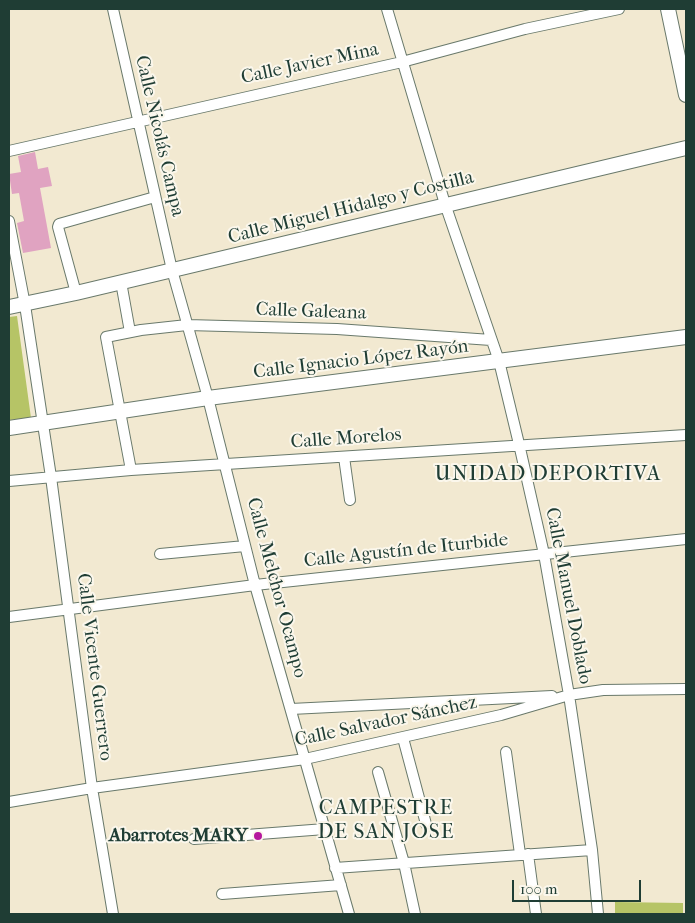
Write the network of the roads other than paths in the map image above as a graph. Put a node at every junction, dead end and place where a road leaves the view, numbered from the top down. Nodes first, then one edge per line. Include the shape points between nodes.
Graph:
1 (113, 9) edge
2 (387, 9) edge
3 (619, 9) edge
4 (668, 9) edge
5 (402, 62) junction
6 (686, 95) edge
7 (137, 120) junction
8 (686, 148) edge
9 (9, 151) edge
10 (155, 197) junction
11 (445, 204) junction
12 (9, 221) edge
13 (172, 270) junction
14 (121, 282) junction
15 (76, 293) junction
16 (25, 305) junction
17 (9, 307) edge
18 (187, 325) junction
19 (130, 332) junction
20 (686, 337) edge
21 (491, 340) junction
22 (499, 361) junction
23 (208, 398) junction
24 (121, 412) junction
25 (42, 423) junction
26 (9, 428) edge
27 (686, 435) edge
28 (519, 444) junction
29 (344, 457) junction
30 (225, 466) junction
31 (131, 470) junction
32 (52, 477) junction
33 (9, 481) edge
34 (350, 500) dead end
35 (686, 539) edge
36 (245, 546) junction
37 (160, 554) dead end
38 (544, 554) junction
39 (255, 585) junction
40 (70, 610) junction
41 (9, 618) edge
42 (686, 689) edge
43 (569, 695) junction
44 (291, 709) junction
45 (403, 738) junction
46 (506, 752) dead end
47 (305, 759) junction
48 (378, 772) dead end
49 (92, 788) junction
50 (9, 802) edge
51 (426, 824) dead end
52 (324, 829) junction
53 (194, 839) dead end
54 (592, 850) junction
55 (524, 854) junction
56 (404, 863) junction
57 (335, 868) junction
58 (341, 885) junction
59 (222, 894) dead end
60 (112, 914) edge
61 (349, 914) edge
62 (415, 914) edge
63 (536, 914) edge
64 (598, 914) edge

1 - 7 street, Calle Nicolás Campa
2 - 5 street, Calle Manuel Doblado
3 - 5 street, Calle Javier Mina via 525,29
4 - 6 street
5 - 7 street, Calle Javier Mina
5 - 11 street, Calle Manuel Doblado
7 - 9 street, Calle Javier Mina
7 - 10 street, Calle Nicolás Campa
8 - 11 street, Calle Miguel Hidalgo y Costilla
10 - 13 street, Calle Nicolás Campa
10 - 15 street via 59,224
11 - 13 street, Calle Miguel Hidalgo y Costilla
11 - 21 street, Calle Manuel Doblado
12 - 16 street, Calle Vicente Guerrero
13 - 14 street, Calle Miguel Hidalgo y Costilla
13 - 18 street, Calle Melchor Ocampo
14 - 15 street, Calle Miguel Hidalgo y Costilla
14 - 19 street
15 - 16 street, Calle Miguel Hidalgo y Costilla
16 - 17 street, Calle Miguel Hidalgo y Costilla
16 - 25 street, Calle Vicente Guerrero
18 - 19 street, Calle Galeana
18 - 21 street, Calle Galeana via 337,329
18 - 23 street, Calle Melchor Ocampo
19 - 24 street, Calle Galeana via 106,337
20 - 22 street, Calle Ignacio López Rayón
21 - 22 street, Calle Manuel Doblado
22 - 23 street, Calle Ignacio López Rayón
22 - 28 street, Calle Manuel Doblado
23 - 24 street, Calle Ignacio López Rayón
23 - 30 street, Calle Melchor Ocampo
24 - 25 street, Calle Ignacio López Rayón
24 - 31 street
25 - 26 street, Calle Ignacio López Rayón
25 - 32 street, Calle Vicente Guerrero
27 - 28 street, Calle Morelos
28 - 29 street, Calle Morelos
28 - 38 street, Calle Manuel Doblado
29 - 30 street, Calle Morelos
29 - 34 street
30 - 31 street, Calle Morelos
30 - 36 street, Calle Melchor Ocampo
31 - 32 street, Calle Morelos
32 - 33 street, Calle Morelos
32 - 40 street, Calle Vicente Guerrero
35 - 38 street, Calle Agustín de Iturbide
36 - 37 street
36 - 39 street, Calle Melchor Ocampo
38 - 39 street, Calle Agustín de Iturbide
38 - 43 street, Calle Manuel Doblado
39 - 40 street, Calle Agustín de Iturbide
39 - 44 street, Calle Melchor Ocampo
40 - 41 street, Calle Agustín de Iturbide
40 - 49 street, Calle Vicente Guerrero
42 - 43 street, Calle Salvador Sánchez via 603,690
43 - 44 street
43 - 45 street, Calle Salvador Sánchez
43 - 54 street, Calle Manuel Doblado
44 - 47 street, Calle Melchor Ocampo
45 - 47 street, Calle Salvador Sánchez
45 - 51 street
46 - 55 street
47 - 49 street, Calle Salvador Sánchez
47 - 52 street, Calle Melchor Ocampo
48 - 56 street
49 - 50 street, Calle Salvador Sánchez
49 - 60 street, Calle Vicente Guerrero
52 - 53 street
52 - 57 street, Calle Melchor Ocampo
54 - 55 street
54 - 64 street, Calle Manuel Doblado
55 - 56 street
55 - 63 street
56 - 57 street
56 - 62 street
57 - 58 street, Calle Melchor Ocampo
58 - 59 street
58 - 61 street, Calle Melchor Ocampo

